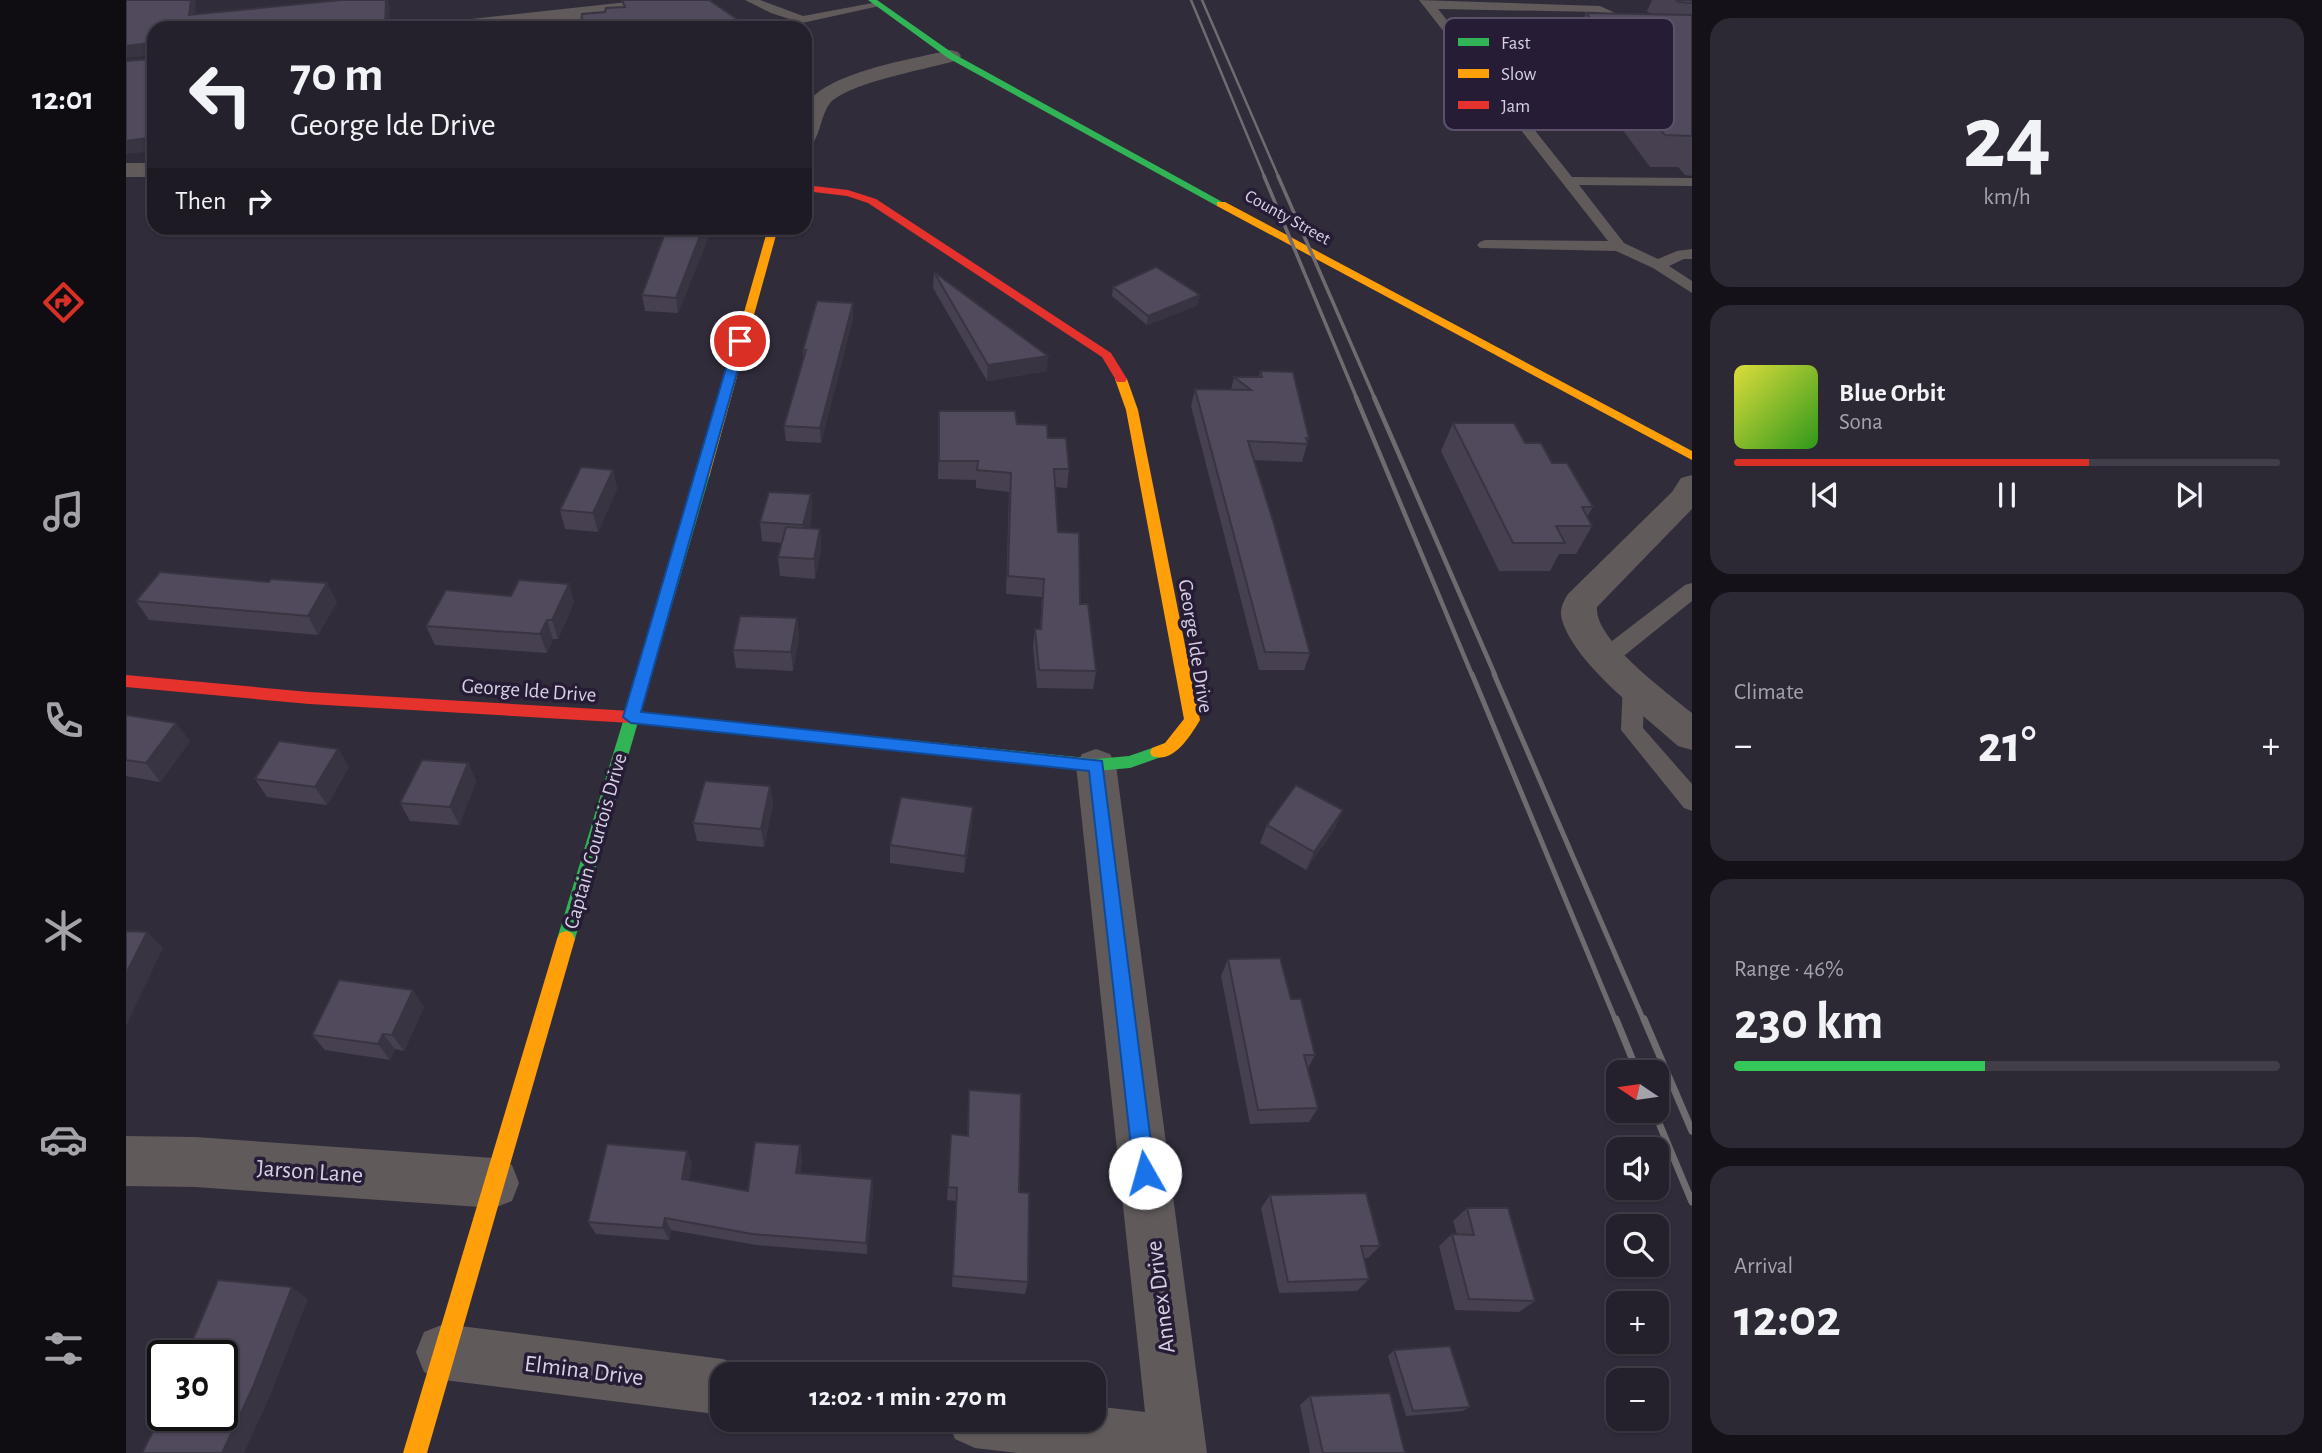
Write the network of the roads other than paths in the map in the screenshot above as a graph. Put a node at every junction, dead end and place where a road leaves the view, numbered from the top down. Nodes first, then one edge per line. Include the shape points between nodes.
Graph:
1 (698, 0) edge
2 (751, 0) edge
3 (875, 2) edge
4 (1427, 2) edge
5 (1619, 18) edge
6 (508, 21) edge
7 (1444, 24) edge
8 (1674, 37) edge
9 (1692, 38) edge
10 (951, 56) junction
11 (812, 118) edge
12 (1527, 130) edge
13 (126, 170) edge
14 (147, 170) edge
15 (1567, 181) junction
16 (1692, 182) edge
17 (812, 189) edge
18 (771, 235) edge
19 (1485, 245) dead end
20 (1619, 246) junction
21 (1692, 254) edge
22 (1658, 265) junction
23 (1692, 288) edge
24 (1692, 456) edge
25 (1692, 485) edge
26 (1692, 590) edge
27 (1608, 657) junction
28 (126, 681) edge
29 (1634, 682) junction
30 (631, 717) junction
31 (1692, 735) edge
32 (1096, 765) junction
33 (1692, 802) edge
34 (126, 1161) edge
35 (494, 1183) junction
36 (444, 1352) junction
37 (710, 1385) edge
38 (1063, 1432) edge
39 (1178, 1449) edge
40 (415, 1453) edge

1 - 6 street
2 - 3 lane via 802,20
3 - 10 street, County Street
4 - 5 lane via 1600,9
4 - 7 lane
8 - 9 lane
10 - 11 street via 827,94
10 - 24 street, County Street
12 - 15 lane
13 - 14 street
15 - 16 lane
15 - 20 lane
17 - 32 street, George Ide Drive via 872,201 1107,355 1119,372 1132,410 1192,720 1171,748 1130,762
18 - 30 street, Captain Courtois Drive
19 - 20 lane
20 - 22 lane
21 - 22 lane
22 - 23 lane
25 - 27 street via 1580,603 1578,616 1585,632
26 - 27 lane
27 - 29 street
28 - 30 street, George Ide Drive via 309,698
29 - 31 street
29 - 33 lane via 1632,730
30 - 32 street, George Ide Drive
30 - 35 street, Captain Courtois Drive
32 - 39 street, Annex Drive
34 - 35 street, Jarson Lane
35 - 36 street, Captain Courtois Drive
36 - 37 street, Elmina Drive
36 - 40 street, Captain Courtois Drive
38 - 39 street

